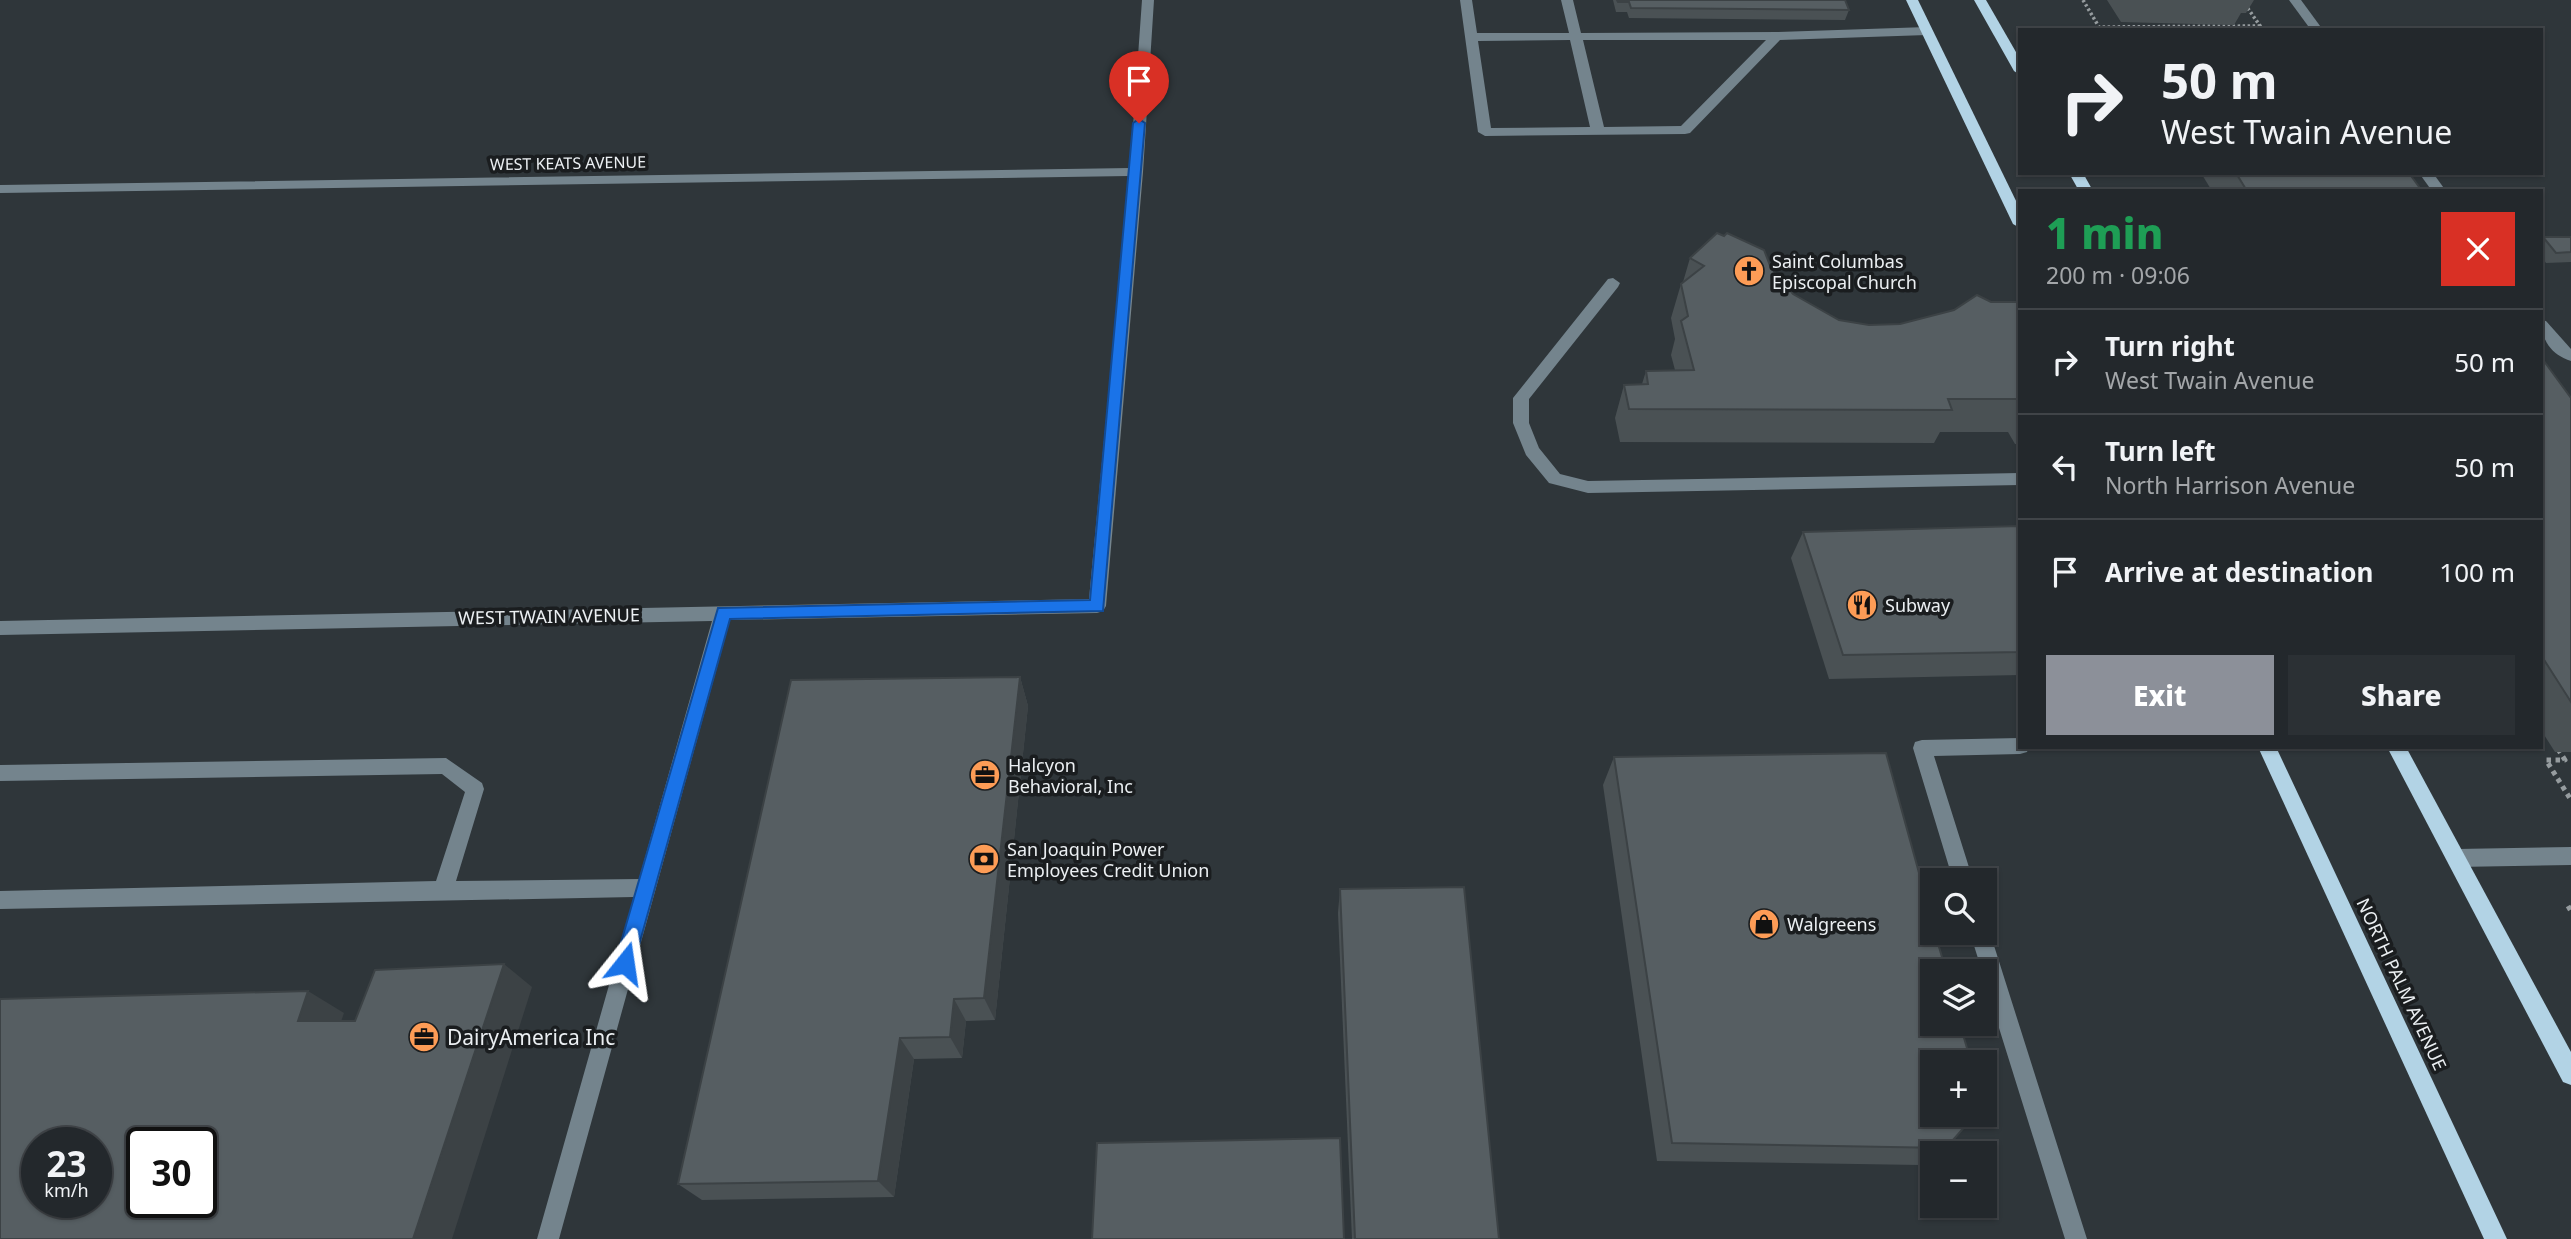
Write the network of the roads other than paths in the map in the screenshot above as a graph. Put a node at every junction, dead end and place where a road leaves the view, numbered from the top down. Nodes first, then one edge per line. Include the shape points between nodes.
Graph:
1 (1147, 0) edge
2 (1466, 0) edge
3 (1567, 0) edge
4 (1912, 0) edge
5 (1980, 0) edge
6 (2295, 0) edge
7 (2316, 28) edge
8 (1927, 31) junction
9 (1777, 36) junction
10 (1471, 37) junction
11 (1575, 37) junction
12 (2018, 67) edge
13 (1598, 131) junction
14 (1136, 172) junction
15 (0, 189) edge
16 (2018, 220) edge
17 (1613, 283) dead end
18 (2543, 327) edge
19 (2571, 356) edge
20 (2018, 479) edge
21 (723, 613) junction
22 (0, 628) edge
23 (2018, 746) edge
24 (2268, 749) edge
25 (2397, 749) edge
26 (0, 773) edge
27 (2571, 856) edge
28 (2457, 858) junction
29 (1960, 868) edge
30 (646, 888) junction
31 (443, 890) junction
32 (0, 900) edge
33 (1984, 945) edge
34 (2571, 1074) edge
35 (548, 1239) edge
36 (2076, 1239) edge
37 (2496, 1239) edge

1 - 14 street
2 - 10 street
3 - 11 street
4 - 8 main road
5 - 12 main road
6 - 7 street
8 - 9 street
8 - 16 main road
9 - 11 street
9 - 13 street via 1685,130
10 - 11 street
10 - 13 street via 1485,132
11 - 13 street
14 - 15 street, WEST KEATS AVENUE
14 - 21 street, WEST TWAIN AVENUE via 1097,606
17 - 20 street via 1521,398 1521,423 1532,451 1555,480 1588,488
18 - 19 street
21 - 22 street, WEST TWAIN AVENUE
21 - 30 street
23 - 29 street via 1922,748
24 - 37 main road, NORTH PALM AVENUE
25 - 28 main road
26 - 31 street via 446,766 475,789
27 - 28 street
28 - 34 main road
30 - 31 street
30 - 35 street
31 - 32 street
33 - 36 street

